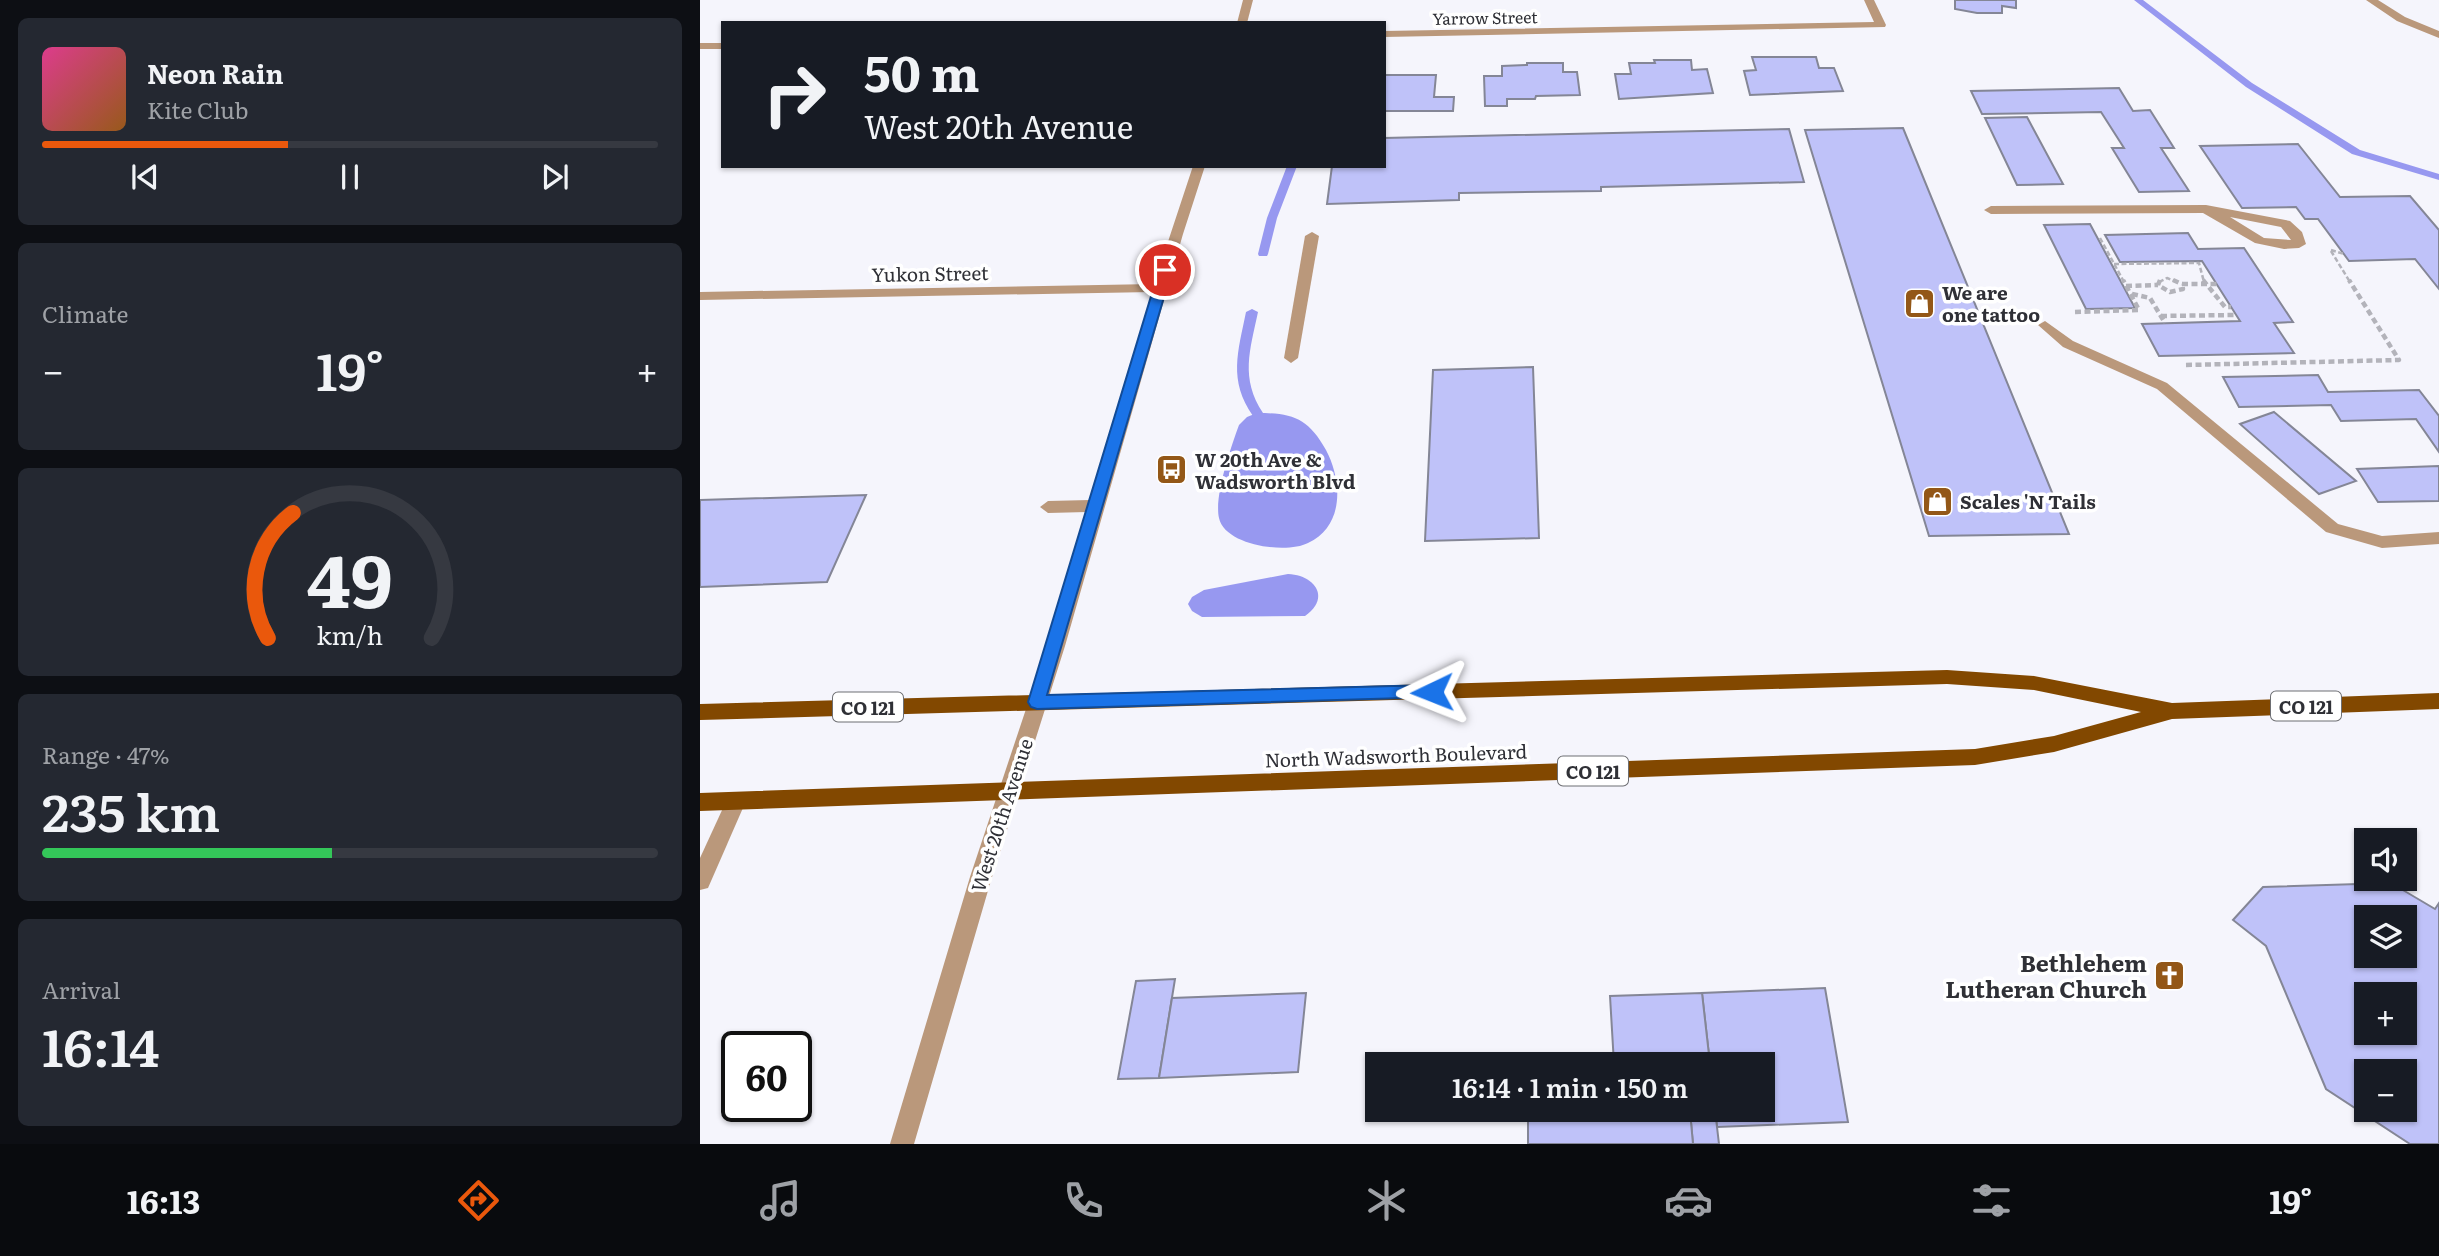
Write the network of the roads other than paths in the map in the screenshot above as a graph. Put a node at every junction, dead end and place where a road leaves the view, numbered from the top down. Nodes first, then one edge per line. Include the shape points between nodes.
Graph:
1 (1248, 0) edge
2 (1869, 0) edge
3 (2371, 0) edge
4 (1243, 21) edge
5 (1386, 34) edge
6 (2439, 35) edge
7 (700, 46) edge
8 (721, 46) edge
9 (1198, 168) edge
10 (2206, 209) junction
11 (1991, 210) dead end
12 (1312, 236) dead end
13 (1160, 288) junction
14 (700, 296) edge
15 (2045, 325) dead end
16 (1291, 358) dead end
17 (1097, 506) junction
18 (1048, 507) dead end
19 (2439, 538) edge
20 (2439, 701) edge
21 (1037, 702) junction
22 (2172, 710) junction
23 (700, 712) edge
24 (1008, 793) junction
25 (736, 801) junction
26 (700, 802) edge
27 (700, 881) edge
28 (902, 1144) edge

1 - 4 street
2 - 5 street, Yarrow Street via 1881,25
3 - 6 street
7 - 8 street
9 - 13 street, West 20th Avenue
10 - 10 street via 2262,244 2299,244 2297,235 2285,224
10 - 11 street
12 - 16 street
13 - 14 street, Yukon Street
13 - 17 street, West 20th Avenue
15 - 19 street via 2068,344 2162,386 2332,528 2382,542
17 - 18 street
17 - 21 street, West 20th Avenue
20 - 22 main road, North Wadsworth Boulevard / CO 121
21 - 22 main road, North Wadsworth Boulevard / CO 121 via 1947,677 2034,683
21 - 23 main road, North Wadsworth Boulevard / CO 121
21 - 24 street, West 20th Avenue
22 - 24 main road, North Wadsworth Boulevard / CO 121 via 2054,744 1975,757
24 - 25 main road, North Wadsworth Boulevard / CO 121
24 - 28 street, West 20th Avenue
25 - 26 main road, North Wadsworth Boulevard / CO 121
25 - 27 street

